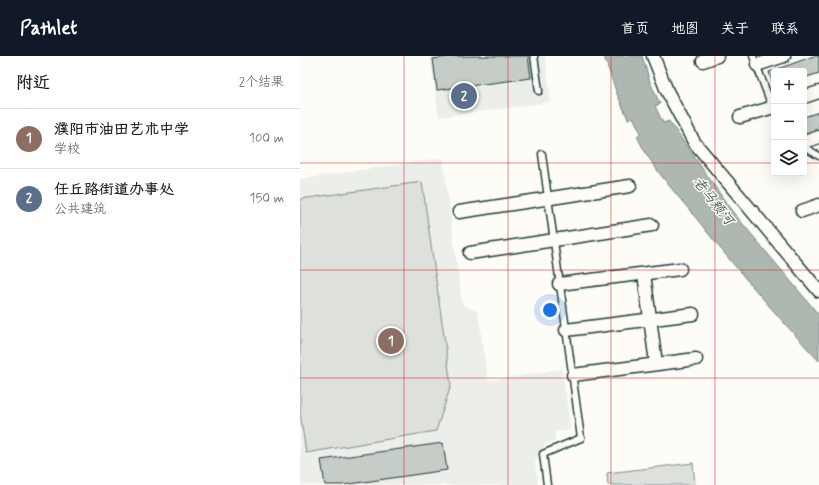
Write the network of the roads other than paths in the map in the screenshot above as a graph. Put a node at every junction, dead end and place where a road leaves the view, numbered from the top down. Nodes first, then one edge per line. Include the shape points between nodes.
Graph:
1 (534, 56) edge
2 (654, 56) edge
3 (717, 56) edge
4 (784, 56) edge
5 (703, 61) dead end
6 (755, 61) edge
7 (539, 91) dead end
8 (819, 92) edge
9 (807, 96) edge
10 (771, 104) edge
11 (771, 109) edge
12 (740, 117) dead end
13 (819, 137) edge
14 (807, 141) edge
15 (807, 149) edge
16 (542, 154) dead end
17 (819, 156) edge
18 (630, 186) dead end
19 (548, 198) junction
20 (819, 205) edge
21 (802, 211) dead end
22 (459, 212) dead end
23 (652, 224) dead end
24 (553, 240) junction
25 (470, 253) dead end
26 (680, 269) dead end
27 (644, 274) junction
28 (560, 284) junction
29 (819, 291) edge
30 (693, 314) dead end
31 (650, 319) junction
32 (566, 330) junction
33 (696, 359) dead end
34 (656, 363) junction
35 (573, 375) junction
36 (547, 485) edge

1 - 7 lane
2 - 29 street via 667,91 694,142
3 - 5 street
4 - 6 street
6 - 10 lane
8 - 9 street
11 - 12 street
13 - 14 street
15 - 17 lane
16 - 19 lane
18 - 19 street
19 - 22 street
19 - 24 lane
20 - 21 street
23 - 24 street
24 - 25 street
24 - 28 lane
26 - 27 street
27 - 28 street
27 - 31 street
28 - 32 lane
30 - 31 street
31 - 32 street
31 - 34 street
32 - 35 lane
33 - 34 street
34 - 35 street
35 - 36 lane via 582,438 543,454

